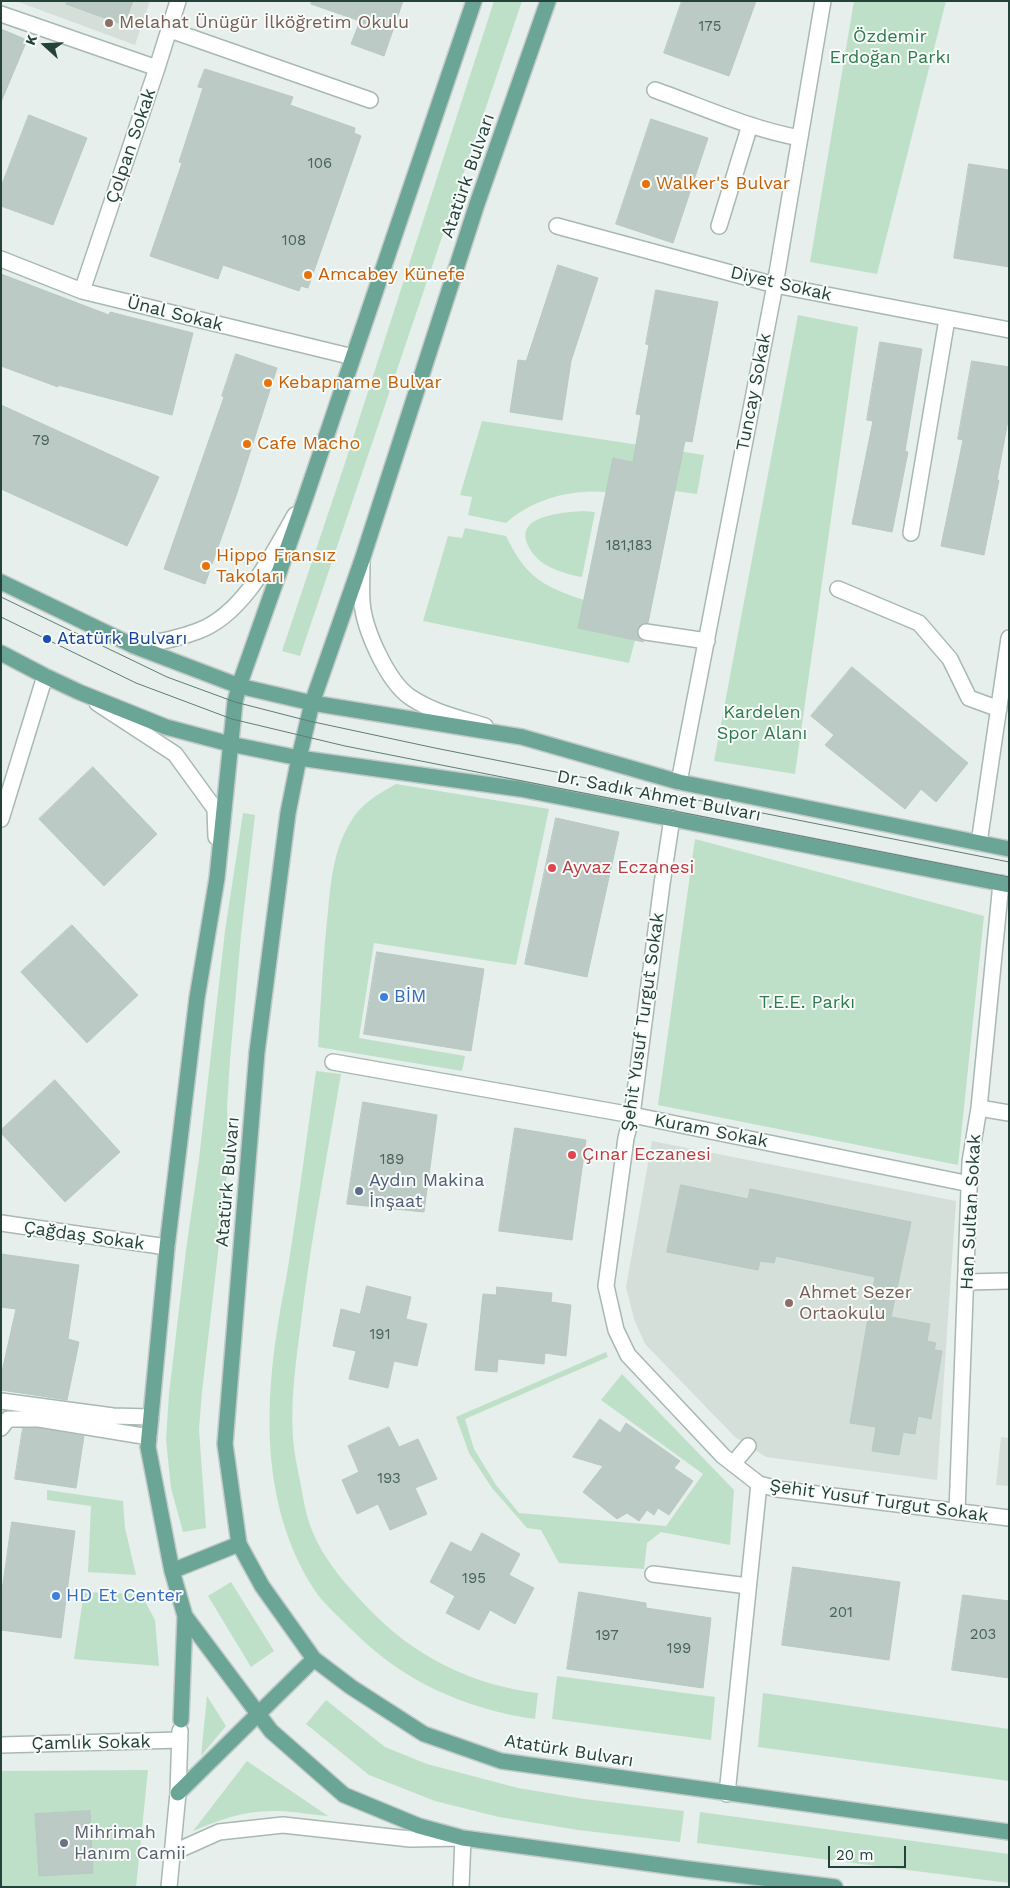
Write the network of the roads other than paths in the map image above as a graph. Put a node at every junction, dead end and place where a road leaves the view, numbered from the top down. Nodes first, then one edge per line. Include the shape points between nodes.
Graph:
1 (178, 1) edge
2 (474, 1) edge
3 (548, 1) edge
4 (823, 1) edge
5 (1, 14) edge
6 (170, 30) junction
7 (157, 68) junction
8 (655, 90) dead end
9 (370, 100) dead end
10 (750, 125) junction
11 (800, 138) junction
12 (557, 226) dead end
13 (719, 226) dead end
14 (1, 259) edge
15 (774, 285) junction
16 (82, 291) junction
17 (947, 319) junction
18 (1009, 330) edge
19 (353, 357) junction
20 (305, 499) junction
21 (911, 533) dead end
22 (362, 560) junction
23 (1, 582) edge
24 (838, 589) dead end
25 (646, 632) dead end
26 (1009, 638) edge
27 (707, 641) junction
28 (134, 646) junction
29 (1, 653) edge
30 (45, 676) junction
31 (238, 686) junction
32 (79, 692) junction
33 (312, 703) junction
34 (999, 708) junction
35 (522, 737) junction
36 (230, 744) junction
37 (299, 758) junction
38 (680, 782) junction
39 (672, 818) junction
40 (1, 819) edge
41 (980, 843) junction
42 (1009, 849) edge
43 (217, 878) junction
44 (1005, 884) edge
45 (1002, 943) edge
46 (333, 1062) dead end
47 (979, 1108) junction
48 (1009, 1113) edge
49 (632, 1115) junction
50 (970, 1184) junction
51 (1, 1223) edge
52 (167, 1247) junction
53 (1009, 1281) edge
54 (966, 1282) junction
55 (1, 1401) edge
56 (151, 1417) junction
57 (1, 1428) edge
58 (149, 1437) junction
59 (748, 1446) dead end
60 (733, 1464) junction
61 (759, 1484) junction
62 (957, 1512) junction
63 (1009, 1518) edge
64 (240, 1544) junction
65 (172, 1571) junction
66 (653, 1574) dead end
67 (748, 1586) junction
68 (185, 1616) junction
69 (314, 1659) junction
70 (258, 1714) junction
71 (181, 1720) joint
72 (180, 1740) junction
73 (1, 1745) edge
74 (178, 1793) junction
75 (727, 1794) junction
76 (1009, 1832) edge
77 (463, 1838) junction
78 (172, 1853) junction
79 (744, 1881) edge
80 (169, 1887) edge
81 (461, 1887) edge
82 (835, 1887) edge

1 - 6 street, Çolpan Sokak
2 - 19 main road
3 - 22 main road, Atatürk Bulvarı via 477,204
4 - 11 street, Tuncay Sokak
5 - 7 street
6 - 7 street, Çolpan Sokak
6 - 9 street
7 - 16 street, Çolpan Sokak
8 - 10 street
10 - 11 street
10 - 13 street
11 - 15 street, Tuncay Sokak
12 - 15 street, Diyet Sokak
14 - 16 street, Ünal Sokak
15 - 17 street, Diyet Sokak
15 - 27 street, Tuncay Sokak
16 - 19 street, Ünal Sokak
17 - 18 street, Diyet Sokak
17 - 21 street
19 - 20 main road
20 - 28 street via 262,572 229,612 200,631
20 - 31 main road
22 - 33 main road, Atatürk Bulvarı
22 - 35 street via 362,603 367,627 390,674 408,696 436,712
23 - 28 main road, Dr. Sadık Ahmet Bulvarı
24 - 34 street via 920,622 950,659 968,698
25 - 27 street
26 - 34 street
27 - 38 street, Tuncay Sokak
28 - 31 main road, Dr. Sadık Ahmet Bulvarı
29 - 30 main road, Dr. Sadık Ahmet Bulvarı
30 - 32 main road, Dr. Sadık Ahmet Bulvarı
30 - 40 street
31 - 33 main road, Dr. Sadık Ahmet Bulvarı
31 - 36 main road
32 - 36 main road, Dr. Sadık Ahmet Bulvarı via 166,727
32 - 43 street via 181,761 216,809
33 - 35 main road, Dr. Sadık Ahmet Bulvarı
33 - 37 main road, Atatürk Bulvarı
34 - 41 street
35 - 38 main road, Dr. Sadık Ahmet Bulvarı
36 - 37 main road, Dr. Sadık Ahmet Bulvarı
36 - 43 main road
37 - 39 main road, Dr. Sadık Ahmet Bulvarı via 520,789
37 - 64 main road, Atatürk Bulvarı via 288,813 257,1052 225,1444
38 - 41 main road, Dr. Sadık Ahmet Bulvarı
39 - 44 main road, Dr. Sadık Ahmet Bulvarı
39 - 49 street, Şehit Yusuf Turgut Sokak
41 - 42 main road, Dr. Sadık Ahmet Bulvarı
43 - 52 main road via 197,998
44 - 45 street, Han Sultan Sokak
45 - 47 street, Han Sultan Sokak
46 - 49 street, Kuram Sokak
47 - 48 street
47 - 50 street, Han Sultan Sokak via 970,1162
49 - 50 street, Kuram Sokak
49 - 60 street, Şehit Yusuf Turgut Sokak via 606,1286 616,1330 628,1355
50 - 54 street, Han Sultan Sokak
51 - 52 street, Çağdaş Sokak
52 - 56 main road
53 - 54 street
54 - 62 street, Han Sultan Sokak
55 - 56 street via 113,1416
56 - 58 main road
57 - 58 street via 8,1419 39,1419
58 - 65 main road via 148,1447
59 - 60 street
60 - 61 street, Şehit Yusuf Turgut Sokak
61 - 62 street, Şehit Yusuf Turgut Sokak
61 - 67 street
62 - 63 street, Şehit Yusuf Turgut Sokak
64 - 65 main road
64 - 69 main road, Atatürk Bulvarı via 262,1586
65 - 68 main road
66 - 67 street
67 - 75 street
68 - 70 main road
68 - 71 main road
69 - 70 main road
69 - 75 main road, Atatürk Bulvarı via 424,1734 501,1761
70 - 74 main road
70 - 77 main road via 271,1732 344,1795 419,1826
71 - 72 street
72 - 73 street, Çamlık Sokak
72 - 74 street
74 - 78 street
75 - 76 main road, Atatürk Bulvarı
77 - 78 street via 410,1839 283,1825 219,1832
77 - 79 main road
77 - 81 street
78 - 80 street
79 - 82 main road

